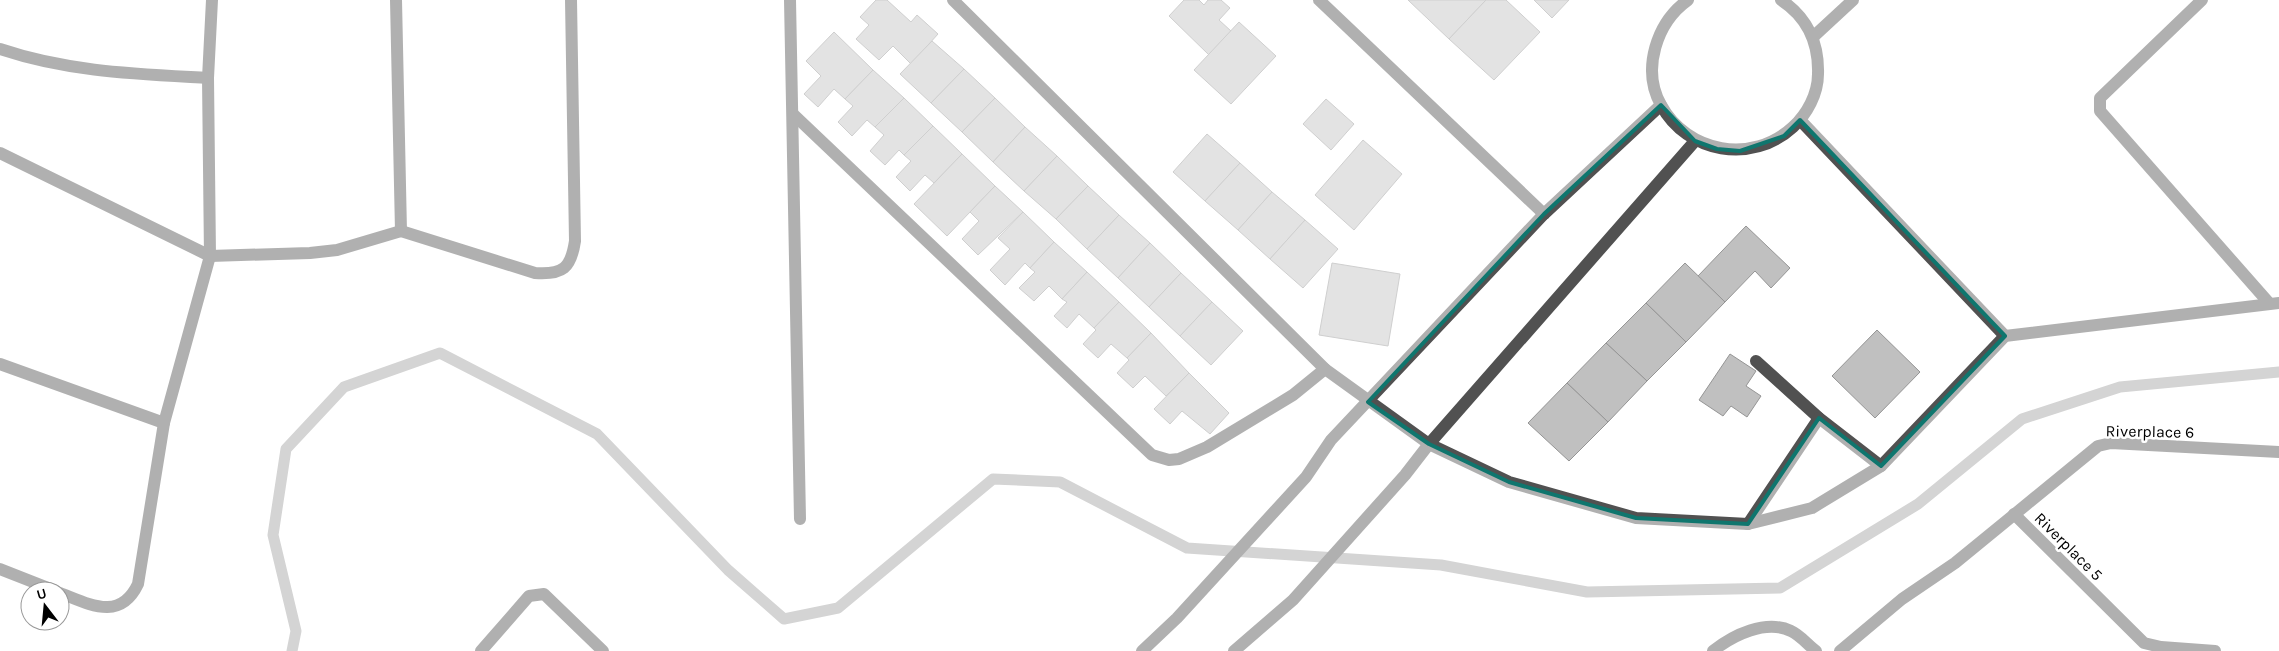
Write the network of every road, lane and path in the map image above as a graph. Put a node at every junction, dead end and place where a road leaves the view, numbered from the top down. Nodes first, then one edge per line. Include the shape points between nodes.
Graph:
1 (212, 0) edge
2 (396, 0) edge
3 (571, 0) edge
4 (790, 0) edge
5 (953, 0) edge
6 (1318, 0) edge
7 (1687, 0) edge
8 (1781, 0) edge
9 (1853, 0) edge
10 (2202, 0) edge
11 (1813, 37) junction
12 (0, 49) edge
13 (208, 78) junction
14 (1661, 105) junction
15 (793, 114) junction
16 (1800, 120) junction
17 (1696, 141) junction
18 (0, 153) edge
19 (1544, 214) junction
20 (401, 231) junction
21 (210, 256) junction
22 (2274, 303) edge
23 (2005, 336) junction
24 (1756, 360) dead end
25 (0, 364) edge
26 (1325, 369) junction
27 (1368, 402) junction
28 (1819, 418) junction
29 (164, 423) junction
30 (1429, 444) junction
31 (2279, 452) edge
32 (1881, 466) junction
33 (2014, 514) junction
34 (800, 519) dead end
35 (1748, 524) junction
36 (0, 569) edge
37 (31, 581) edge
38 (70, 597) edge
39 (481, 651) edge
40 (603, 651) edge
41 (1142, 651) edge
42 (1234, 651) edge
43 (1713, 651) edge
44 (1816, 651) edge
45 (1840, 651) edge
46 (2215, 651) edge

1 - 13 street
2 - 20 street
3 - 20 street via 575,235 573,254 567,265 556,272 536,273
4 - 15 street
5 - 26 street
6 - 19 street
7 - 14 street via 1669,18 1657,39 1652,63 1654,87
8 - 11 street via 1796,10
9 - 11 street
10 - 22 street via 2100,98 2099,107
11 - 16 street via 1819,58 1818,80 1812,101
12 - 13 street via 71,68
13 - 21 street
14 - 17 street
14 - 19 street
15 - 26 street via 1152,455 1179,459 1207,447 1293,395
15 - 34 street
16 - 17 street via 1784,136 1763,146 1740,151 1717,149
16 - 23 street
17 - 30 street
18 - 21 street
19 - 27 street
20 - 21 street via 337,250
21 - 29 street
22 - 23 street
23 - 32 street
24 - 28 street
25 - 29 street
26 - 27 street
27 - 30 street
27 - 41 street via 1331,440 1306,477
28 - 32 street
28 - 35 street
29 - 38 street via 138,584 133,595 117,606 107,608 98,608
30 - 35 street via 1509,482 1636,518
30 - 42 street via 1293,600
31 - 33 street, Riverplace 6 via 2104,444 2092,449
32 - 35 street via 1812,508
33 - 45 street, Riverplace 5 via 1955,563 1902,599
33 - 46 street, Riverplace 5 via 2144,643
36 - 37 street
39 - 40 street via 530,596 544,594
43 - 44 street via 1738,636 1770,628 1792,631

